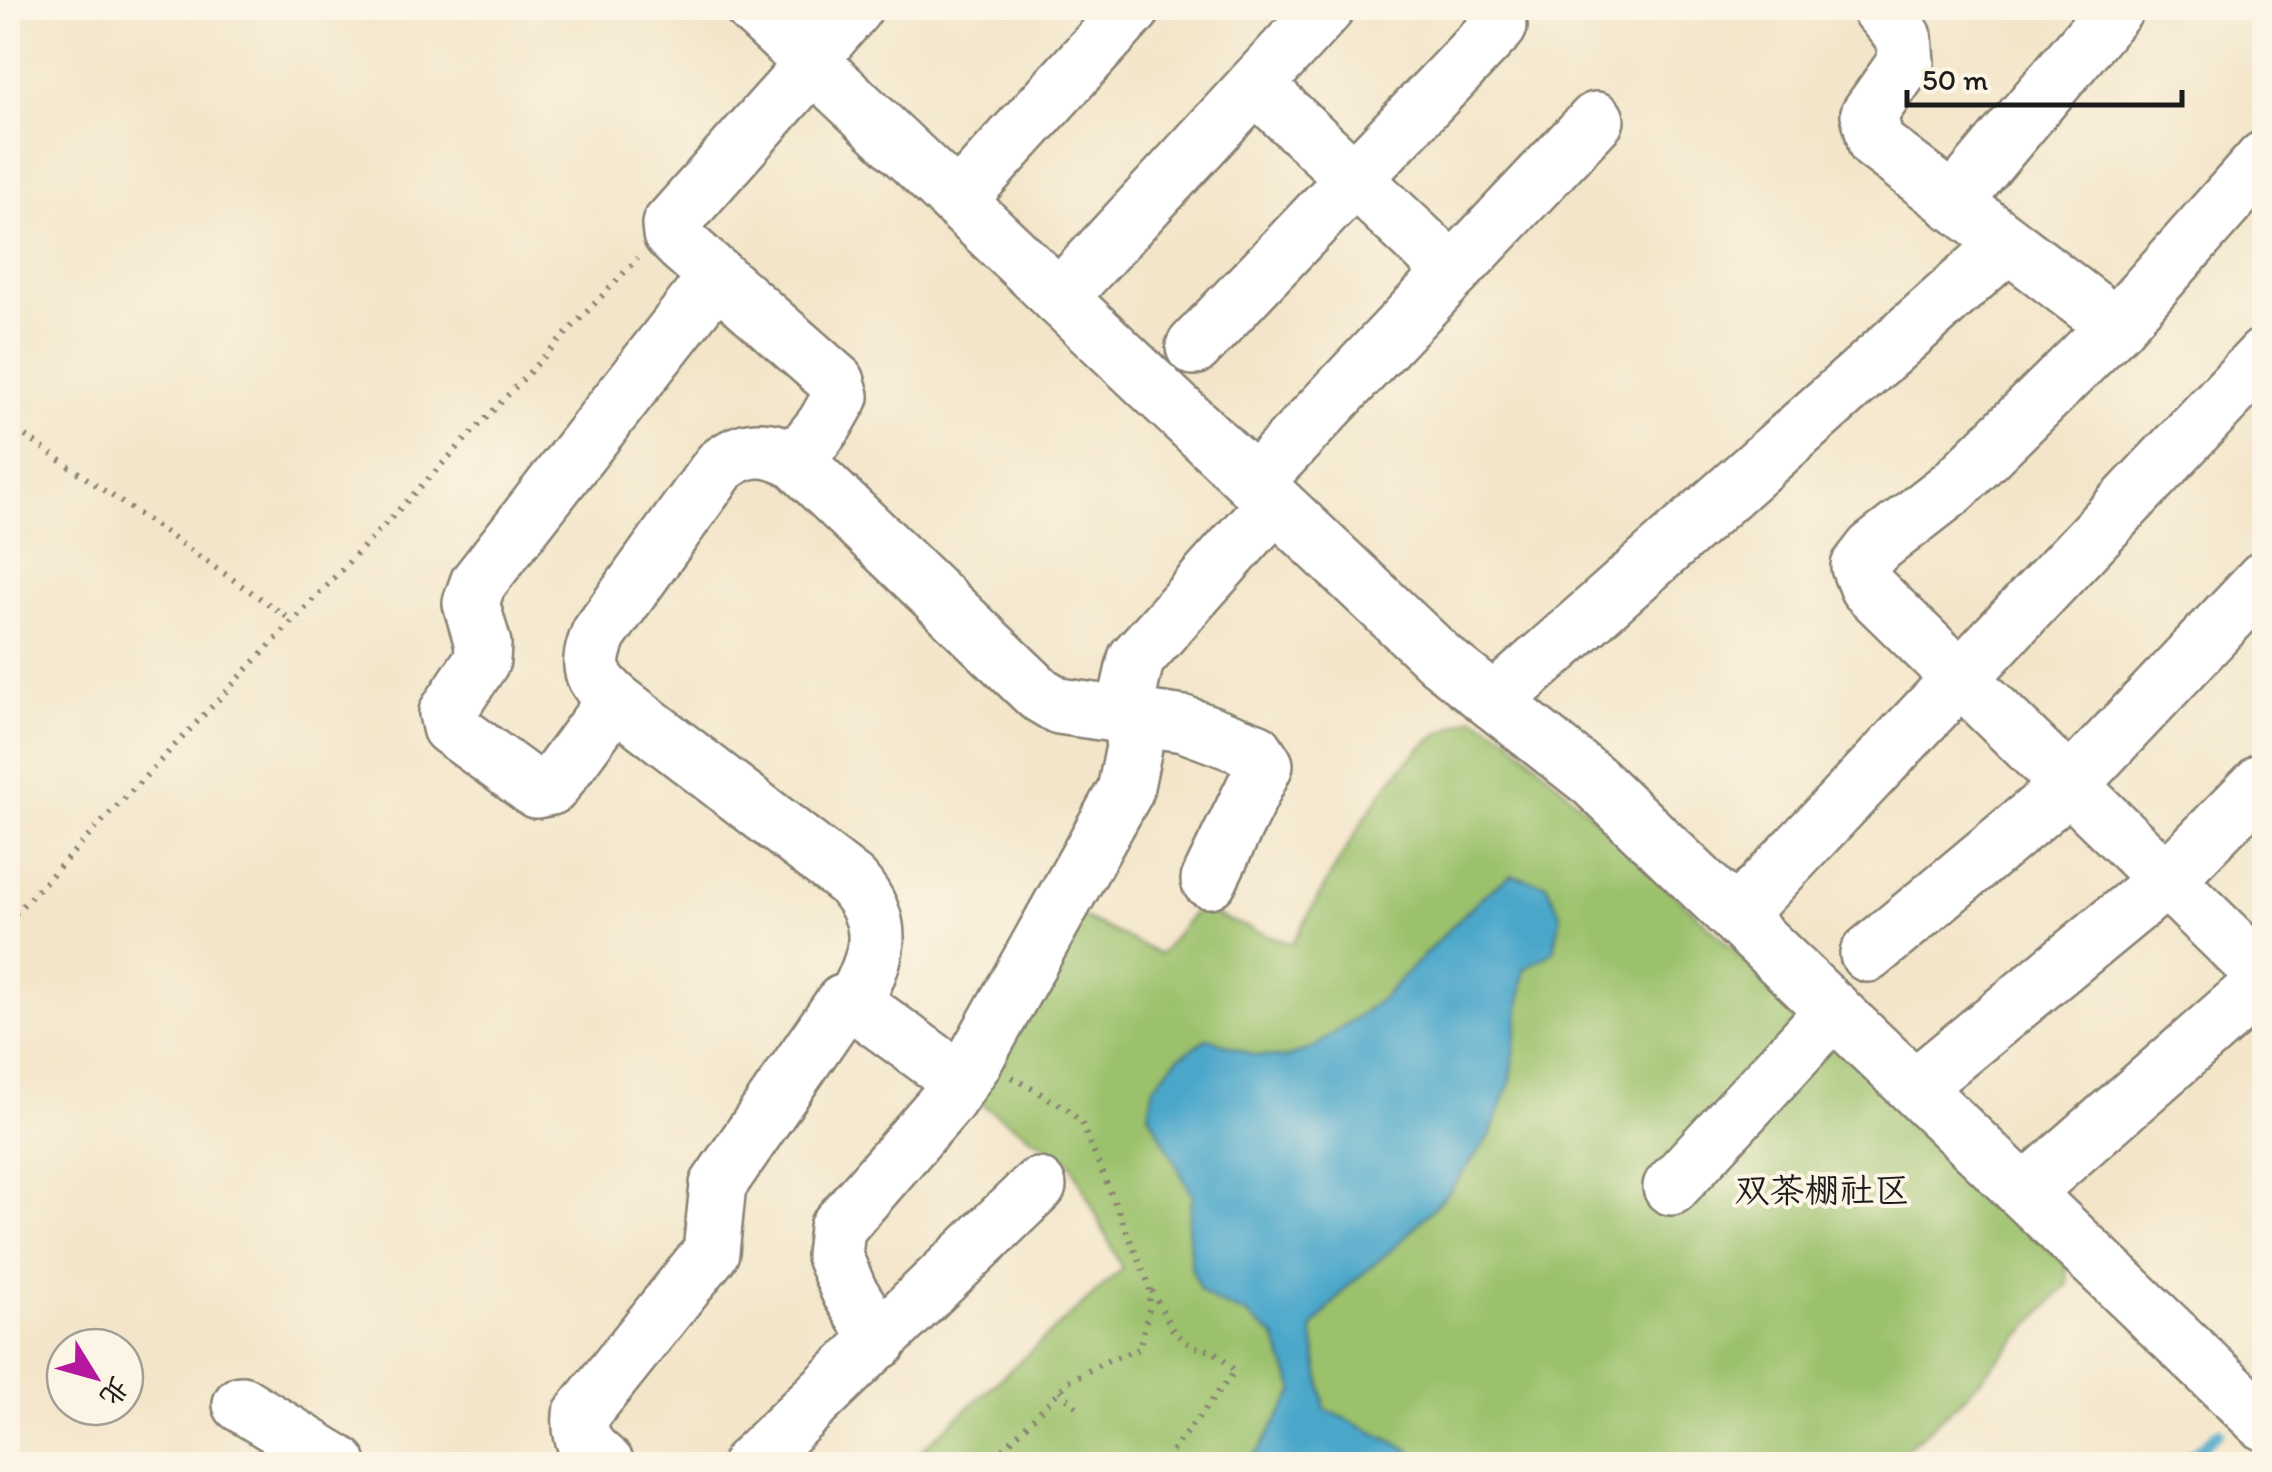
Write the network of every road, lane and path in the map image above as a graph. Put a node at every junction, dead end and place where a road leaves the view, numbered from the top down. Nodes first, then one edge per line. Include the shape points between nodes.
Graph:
1 (753, 8) edge
2 (854, 8) edge
3 (1132, 8) edge
4 (1326, 8) edge
5 (1879, 8) edge
6 (2116, 8) edge
7 (1498, 26) dead end
8 (813, 64) junction
9 (1255, 84) junction
10 (1596, 120) dead end
11 (2264, 158) edge
12 (1354, 178) junction
13 (957, 200) junction
14 (1953, 202) junction
15 (670, 225) junction
16 (2008, 244) junction
17 (1453, 272) junction
18 (717, 276) junction
19 (1059, 298) junction
20 (2116, 326) junction
21 (1194, 347) dead end
22 (2264, 356) edge
23 (8, 424) edge
24 (796, 461) junction
25 (1265, 493) junction
26 (2264, 579) edge
27 (293, 621) junction
28 (1961, 678) junction
29 (614, 700) junction
30 (1494, 702) junction
31 (1131, 718) junction
32 (2264, 780) edge
33 (2070, 785) junction
34 (2166, 879) junction
35 (1209, 880) dead end
36 (1736, 916) junction
37 (8, 921) edge
38 (1868, 954) dead end
39 (2264, 978) edge
40 (854, 1003) junction
41 (1834, 1010) junction
42 (970, 1067) junction
43 (1915, 1087) junction
44 (1038, 1186) dead end
45 (1671, 1186) dead end
46 (2025, 1192) junction
47 (1150, 1287) junction
48 (880, 1341) junction
49 (1060, 1390) junction
50 (240, 1404) dead end
51 (1080, 1412) dead end
52 (2264, 1422) edge
53 (340, 1464) edge
54 (606, 1464) edge
55 (750, 1464) edge
56 (989, 1464) edge
57 (1166, 1464) edge

1 - 8 street
2 - 8 street
3 - 13 street
4 - 9 street
5 - 14 street via 1904,37 1906,62 1869,114 1876,143
6 - 14 street
7 - 12 street
8 - 13 street
8 - 15 street
9 - 12 street
9 - 19 street
10 - 17 street
11 - 20 street
12 - 17 street
12 - 21 street
13 - 19 street
14 - 16 street
15 - 18 street via 670,234
15 - 27 path
16 - 20 street
16 - 30 street
17 - 25 street
18 - 24 street via 838,382 841,396
18 - 29 street via 478,583 471,603 482,660 447,713 450,727 536,790 551,787
19 - 25 street
20 - 28 street via 1953,487 1859,567 1867,587
22 - 28 street
23 - 27 path
24 - 29 street via 748,449 720,466 598,634 590,655 594,681
24 - 31 street via 1038,694 1059,706
25 - 30 street
25 - 31 street via 1136,658
26 - 33 street
27 - 37 path
28 - 33 street
28 - 36 street
29 - 40 street via 865,896 878,939 876,959
30 - 36 street via 1594,781
31 - 35 street via 1184,724 1256,751 1265,765
31 - 42 street via 1134,747 1125,791
32 - 34 street
33 - 34 street
33 - 38 street
34 - 39 street
34 - 43 street
36 - 41 street
39 - 46 street
40 - 42 street
40 - 54 street via 843,1004 718,1185 712,1252 581,1416 580,1437
41 - 43 street
41 - 45 street
42 - 47 path via 1026,1088 1081,1122
42 - 48 street via 837,1228 834,1256
43 - 46 street
44 - 48 street
46 - 52 street
47 - 49 path via 1138,1349
47 - 57 path via 1175,1334 1215,1352 1235,1371
48 - 55 street
49 - 51 path
49 - 56 path
50 - 53 street

